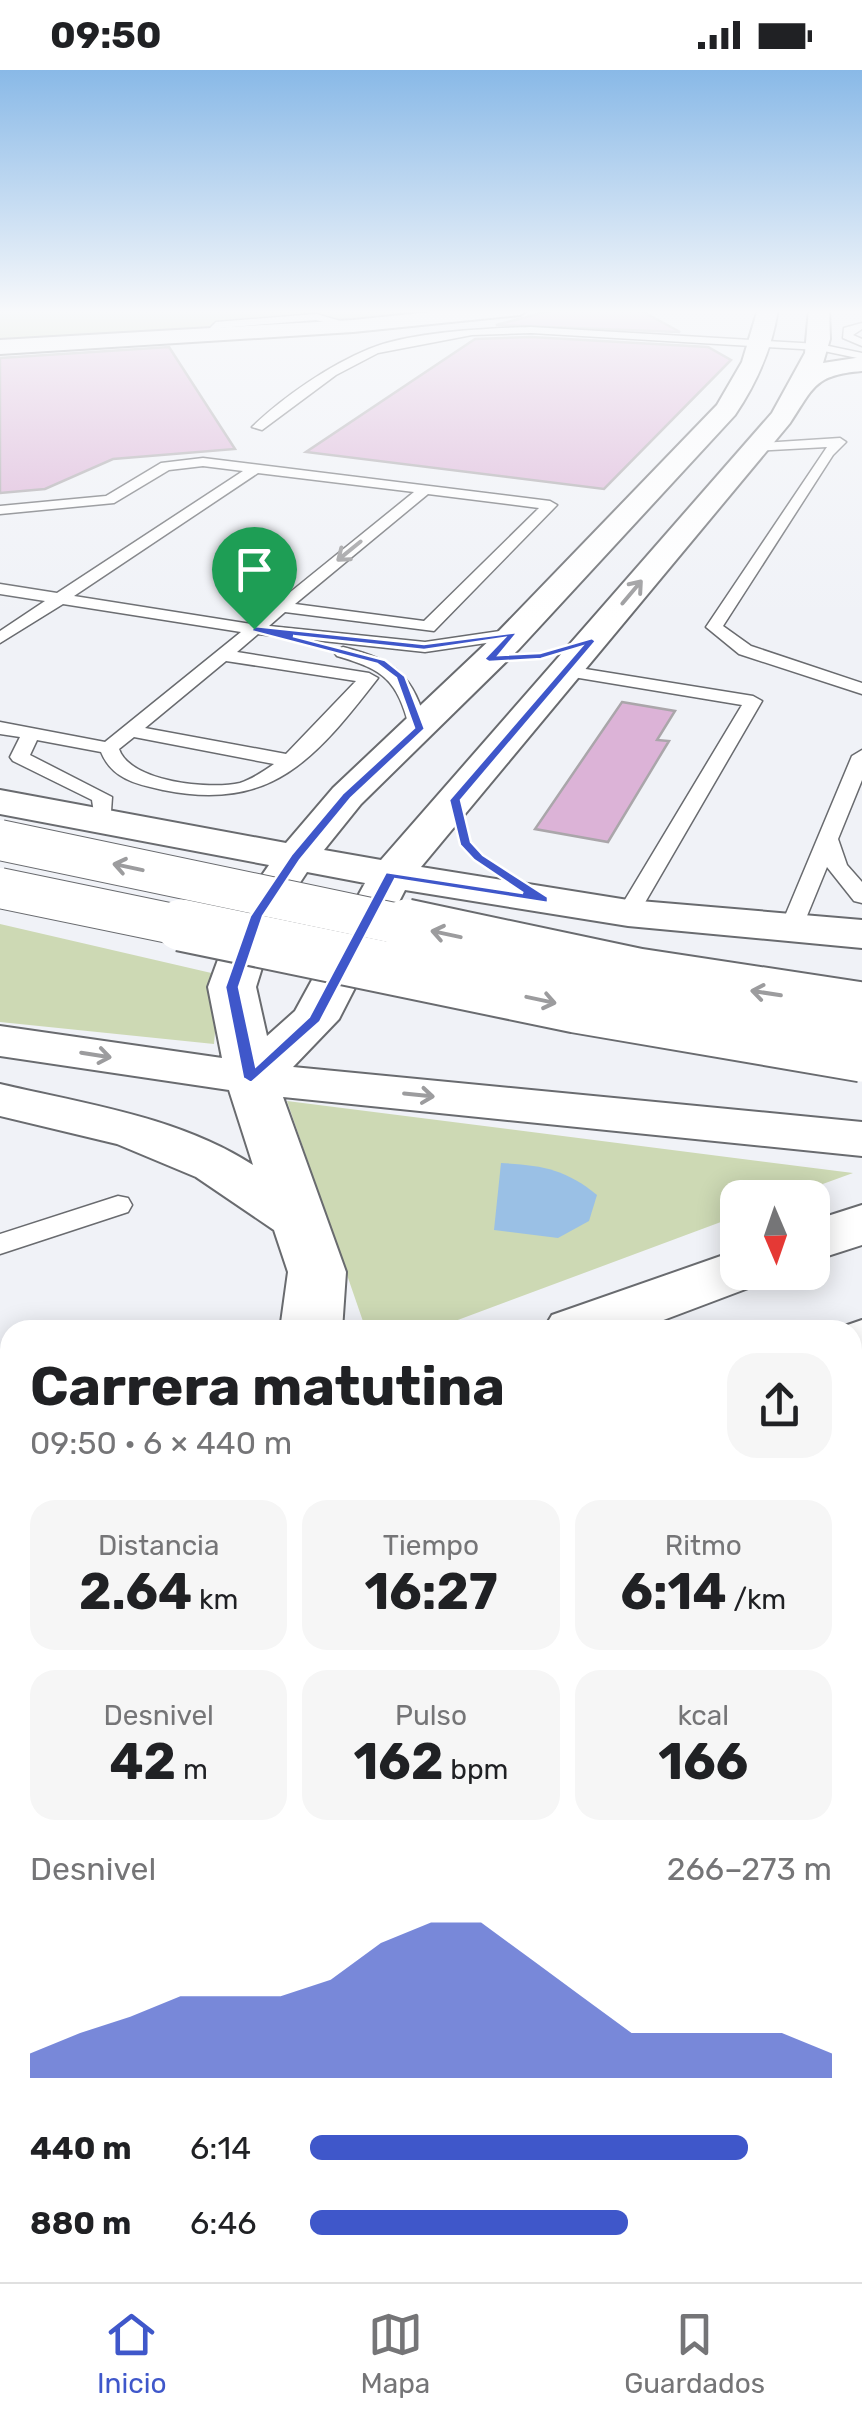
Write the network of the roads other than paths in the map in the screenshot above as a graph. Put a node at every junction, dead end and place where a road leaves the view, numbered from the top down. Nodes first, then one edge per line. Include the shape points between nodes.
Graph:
1 (278, 412) edge
2 (724, 412) edge
3 (799, 412) edge
4 (795, 424) junction
5 (258, 427) dead end
6 (846, 443) junction
7 (752, 447) junction
8 (256, 468) junction
9 (424, 490) junction
10 (0, 510) edge
11 (0, 590) edge
12 (60, 598) junction
13 (281, 607) junction
14 (254, 629) junction
15 (514, 634) junction
16 (0, 638) edge
17 (592, 641) junction
18 (222, 655) junction
19 (489, 659) junction
20 (388, 667) junction
21 (567, 670) junction
22 (862, 690) edge
23 (0, 728) edge
24 (420, 729) junction
25 (130, 731) junction
26 (31, 733) junction
27 (109, 748) junction
28 (862, 756) edge
29 (290, 760) junction
30 (347, 796) junction
31 (455, 800) junction
32 (0, 802) edge
33 (103, 822) junction
34 (170, 834) junction
35 (828, 838) junction
36 (0, 840) edge
37 (295, 858) junction
38 (390, 874) junction
39 (0, 888) edge
40 (862, 896) edge
41 (543, 900) junction
42 (628, 913) junction
43 (791, 928) junction
44 (862, 934) edge
45 (862, 1008) edge
46 (0, 1040) edge
47 (862, 1056) edge
48 (251, 1078) junction
49 (0, 1100) edge
50 (862, 1139) edge
51 (118, 1206) dead end
52 (299, 1220) junction
53 (862, 1224) edge
54 (830, 1236) edge
55 (0, 1244) edge
56 (720, 1277) edge
57 (312, 1320) edge
58 (601, 1320) edge

1 - 5 lane
2 - 15 main road
3 - 4 main road
4 - 6 lane
4 - 7 main road
6 - 7 lane
6 - 22 lane via 828,453 714,627 746,650
17 -> 7 main road
8 - 9 lane
8 - 10 lane via 166,466 108,500
8 - 12 lane
9 -> 13 lane
9 - 13 lane via 550,505 428,627
11 - 12 lane
12 - 14 lane
12 - 16 lane
13 - 14 lane
14 - 15 lane via 424,647
14 - 18 lane
14 - 20 lane
15 - 19 main road
17 - 19 main road via 541,656
17 - 21 main road
18 - 25 lane
18 - 29 lane via 369,678
19 - 20 lane
19 - 24 main road
20 - 24 lane via 400,676
21 - 31 main road
21 - 42 lane via 753,701
23 - 26 lane
24 - 30 main road
25 - 27 lane
25 - 29 lane
26 - 27 lane
26 - 33 lane via 20,756 102,797
27 - 29 lane via 125,773 223,790 254,785
28 - 35 lane
30 - 34 main road via 243,828
30 - 37 main road
31 - 38 main road
31 - 41 main road via 465,843
32 - 33 main road
33 - 34 main road
34 - 37 main road
35 - 40 lane via 838,866
35 - 43 lane
45 -> 36 main road, bridge via 637,974
37 - 38 main road
37 - 48 main road via 256,916 232,987
38 - 41 main road
38 - 48 main road via 315,1019
39 -> 47 main road, bridge via 576,1007
41 - 42 main road
42 - 43 main road
43 - 44 main road
46 -> 48 main road
48 -> 50 main road
48 - 52 main road
49 - 52 main road via 134,1132 215,1164
51 - 55 lane
52 - 57 main road via 317,1272
53 - 54 main road
56 - 58 main road

